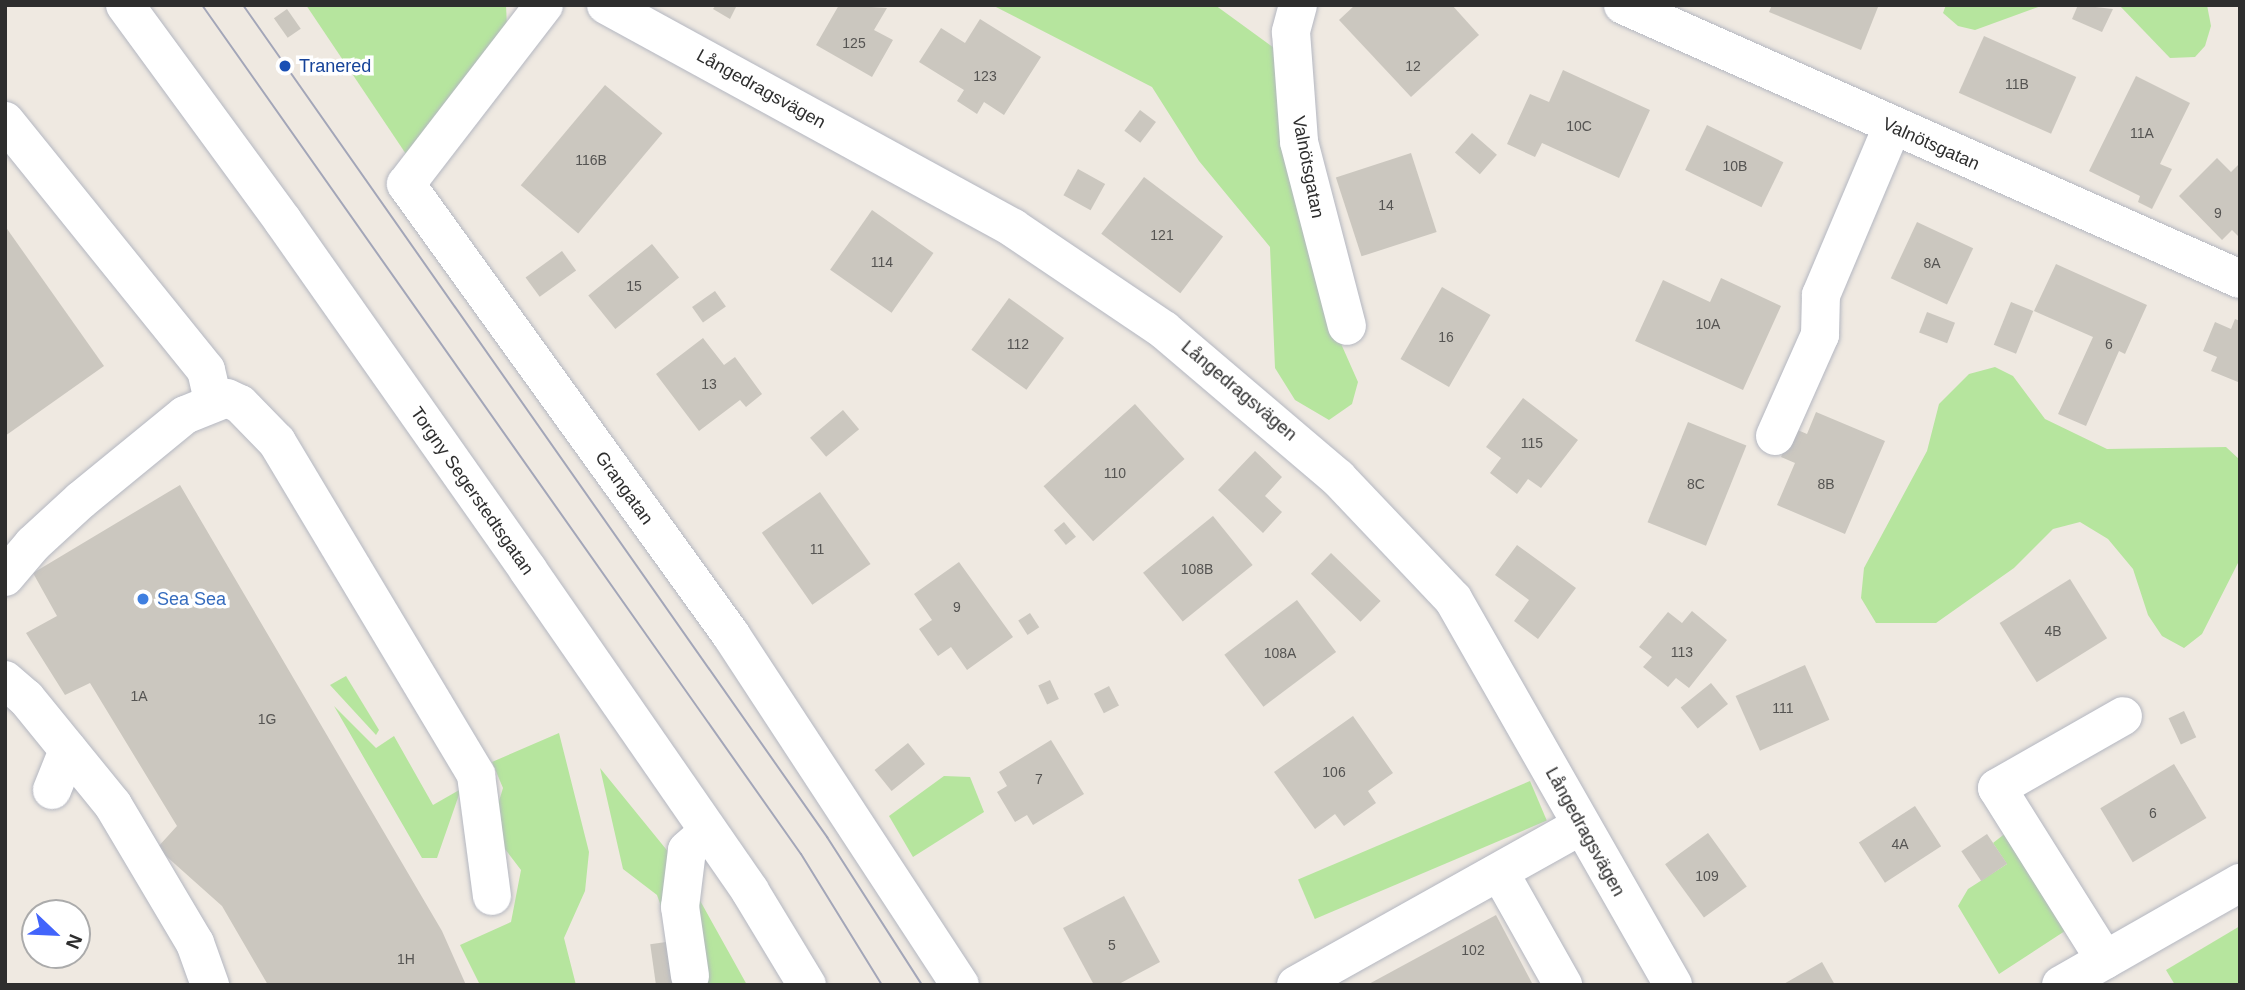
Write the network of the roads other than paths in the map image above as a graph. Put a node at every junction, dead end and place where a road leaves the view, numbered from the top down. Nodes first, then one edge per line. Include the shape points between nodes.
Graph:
1 (125, 5) edge
2 (544, 5) edge
3 (606, 5) edge
4 (1298, 5) edge
5 (1623, 5) edge
6 (5, 121) edge
7 (1892, 127) junction
8 (2240, 279) edge
9 (1347, 326) dead end
10 (213, 401) junction
11 (1775, 436) dead end
12 (5, 578) edge
13 (5, 680) edge
14 (2123, 716) dead end
15 (68, 750) junction
16 (52, 790) dead end
17 (1580, 827) junction
18 (708, 832) junction
19 (1500, 873) junction
20 (2240, 883) edge
21 (492, 896) dead end
22 (2105, 960) junction
23 (690, 976) dead end
24 (210, 985) edge
25 (807, 985) edge
26 (960, 985) edge
27 (1296, 985) edge
28 (1563, 985) edge
29 (1673, 985) edge
30 (2061, 985) edge

1 - 18 street, Torgny Segerstedtsgatan via 284,221
2 - 26 street, Grangatan via 406,184 731,635
3 - 17 street, Långedragsvägen via 1013,228 1164,330 1279,424 1338,478 1453,599
4 - 9 street, Valnötsgatan via 1291,32 1299,142
5 - 7 street, Valnötsgatan
6 - 10 street via 206,370
7 - 8 street, Valnötsgatan
7 - 11 street via 1821,295 1820,335
10 - 12 street via 185,415 81,500 33,544
10 - 21 street via 228,398 240,404 277,442 476,775
13 - 15 street via 26,698
14 - 22 street via 1997,788
15 - 16 street
15 - 24 street via 113,805 195,943
17 - 19 street
17 - 29 street, Långedragsvägen
18 - 23 street via 687,850 681,895
18 - 25 street, Torgny Segerstedtsgatan
19 - 27 street
19 - 28 street
20 - 22 street
22 - 30 street

